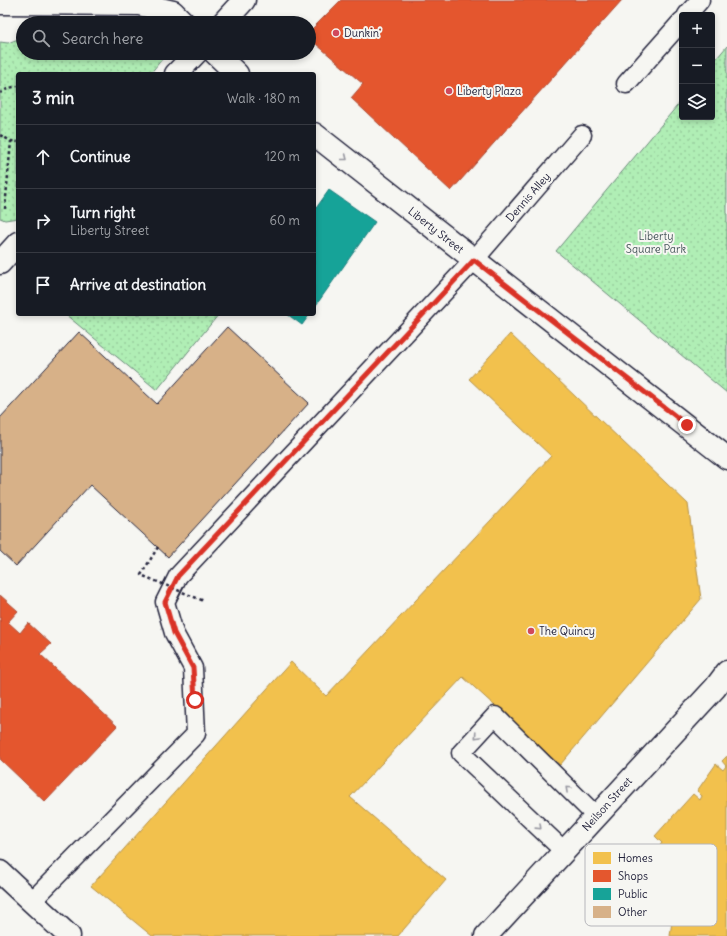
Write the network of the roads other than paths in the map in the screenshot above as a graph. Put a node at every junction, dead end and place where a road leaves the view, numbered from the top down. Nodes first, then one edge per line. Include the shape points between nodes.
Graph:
1 (244, 0) edge
2 (700, 0) edge
3 (0, 3) edge
4 (690, 12) edge
5 (177, 16) edge
6 (229, 16) edge
7 (679, 24) edge
8 (189, 60) edge
9 (222, 60) edge
10 (178, 72) edge
11 (235, 72) edge
12 (626, 84) dead end
13 (582, 135) dead end
14 (316, 136) edge
15 (474, 260) junction
16 (727, 458) edge
17 (727, 672) edge
18 (596, 816) junction
19 (564, 851) junction
20 (0, 872) edge
21 (31, 902) junction
22 (69, 936) edge
23 (486, 936) edge

1 - 6 street
2 - 4 lane
3 - 5 street via 139,4 173,12
7 - 12 lane
8 - 10 street
9 - 11 street
13 - 15 lane, Dennis Alley
14 -> 15 street, Liberty Street
15 - 16 street, Liberty Street
15 - 21 lane, Dennis Alley via 178,576 165,602 174,633 193,668 196,734
17 - 18 street, Neilson Street
18 - 19 street, Neilson Street
18 -> 19 lane via 495,716 461,754
19 - 23 street, Neilson Street
20 - 21 street
21 - 22 street

